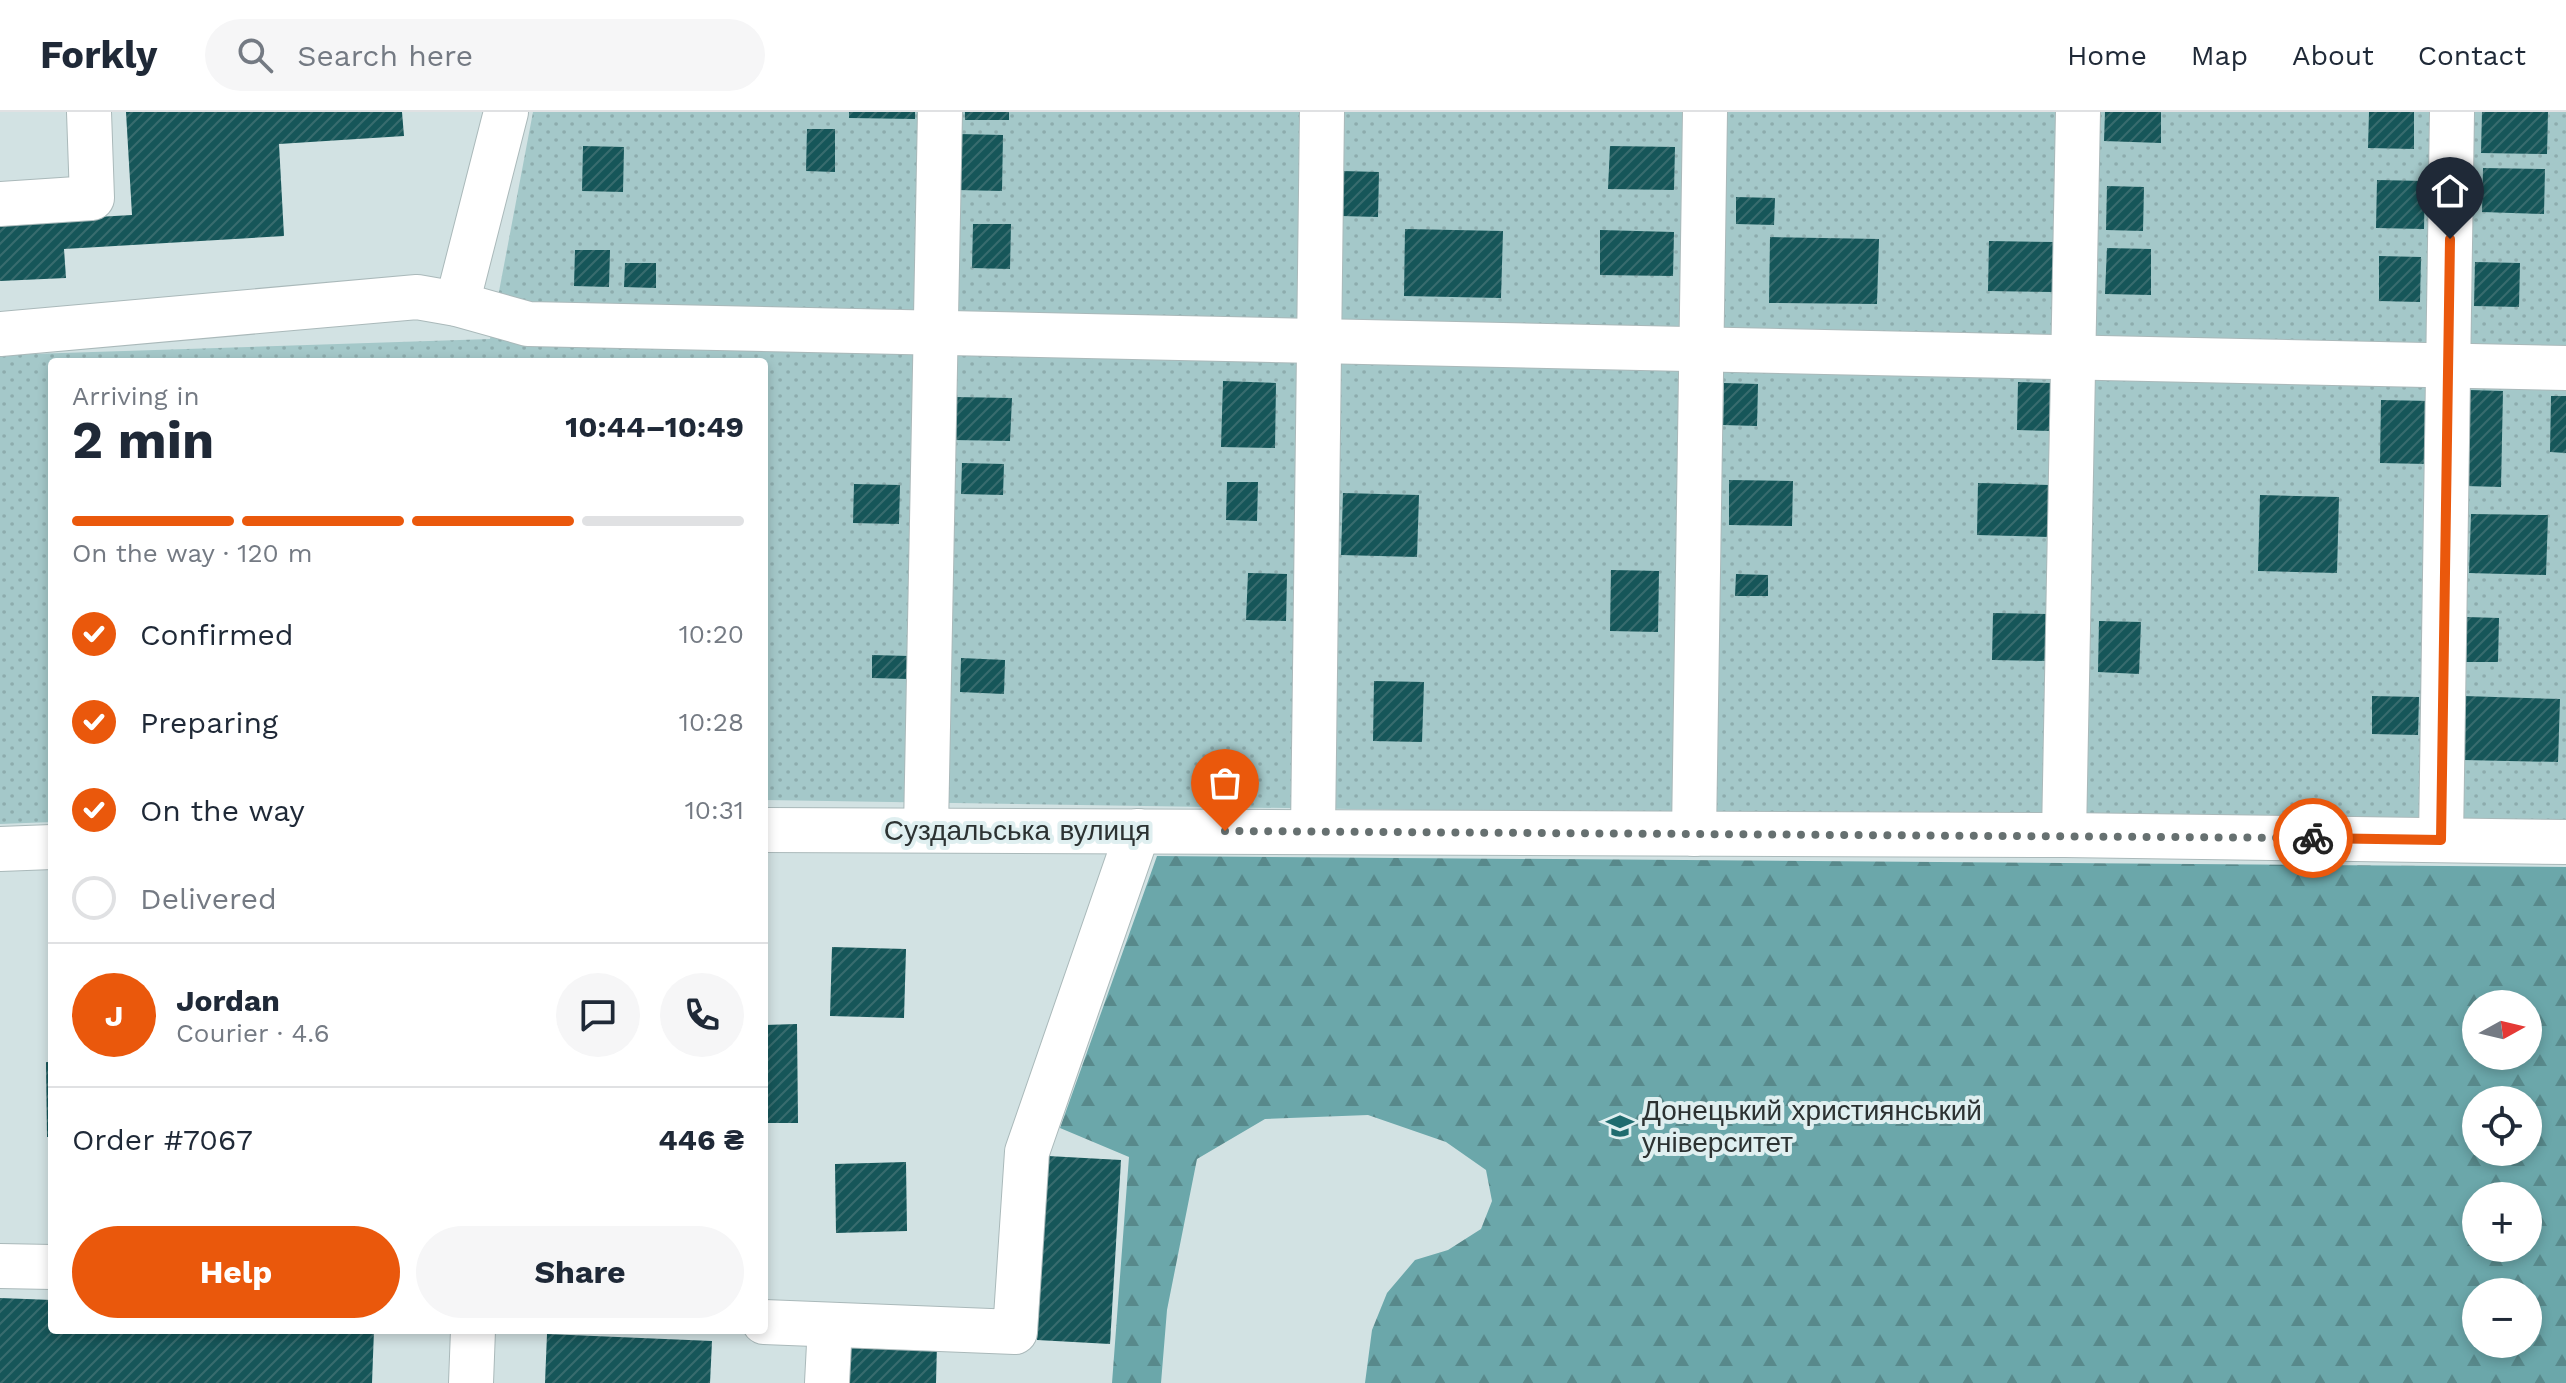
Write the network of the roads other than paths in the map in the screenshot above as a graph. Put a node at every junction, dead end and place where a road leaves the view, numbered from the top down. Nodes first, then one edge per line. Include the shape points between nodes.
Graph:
1 (89, 112) edge
2 (506, 112) edge
3 (940, 112) edge
4 (1322, 112) edge
5 (1705, 112) edge
6 (2078, 112) edge
7 (2452, 112) edge
8 (0, 204) edge
9 (457, 304) junction
10 (0, 334) edge
11 (937, 334) junction
12 (1319, 342) junction
13 (1701, 350) junction
14 (2073, 358) junction
15 (2448, 365) junction
16 (2566, 368) edge
17 (926, 829) junction
18 (768, 830) edge
19 (1138, 831) junction
20 (1313, 832) junction
21 (1694, 834) junction
22 (2064, 835) junction
23 (2441, 840) junction
24 (2566, 842) edge
25 (48, 847) edge
26 (0, 849) edge
27 (0, 1266) edge
28 (48, 1267) edge
29 (768, 1322) edge
30 (830, 1325) junction
31 (473, 1334) edge
32 (471, 1383) edge
33 (827, 1383) edge

1 - 8 street via 92,198
2 - 9 street
3 - 11 street
4 - 12 street
5 - 13 street
6 - 14 street
7 - 15 street
9 - 10 street via 417,297
9 - 11 street via 528,324
11 - 12 street
11 - 17 street
12 - 13 street
12 - 20 street
13 - 14 street
13 - 21 street
14 - 15 street
14 - 22 street
15 - 16 street
15 - 23 street
17 - 18 street, Суздальська вулиця
17 - 19 street, Суздальська вулиця
19 - 20 street, Суздальська вулиця
19 - 30 street via 1027,1152 1015,1332
20 - 21 street, Суздальська вулиця
21 - 22 street, Суздальська вулиця
22 - 23 street, Суздальська вулиця
23 - 24 street, Суздальська вулиця
25 - 26 street
27 - 28 street
29 - 30 street
30 - 33 street
31 - 32 street

